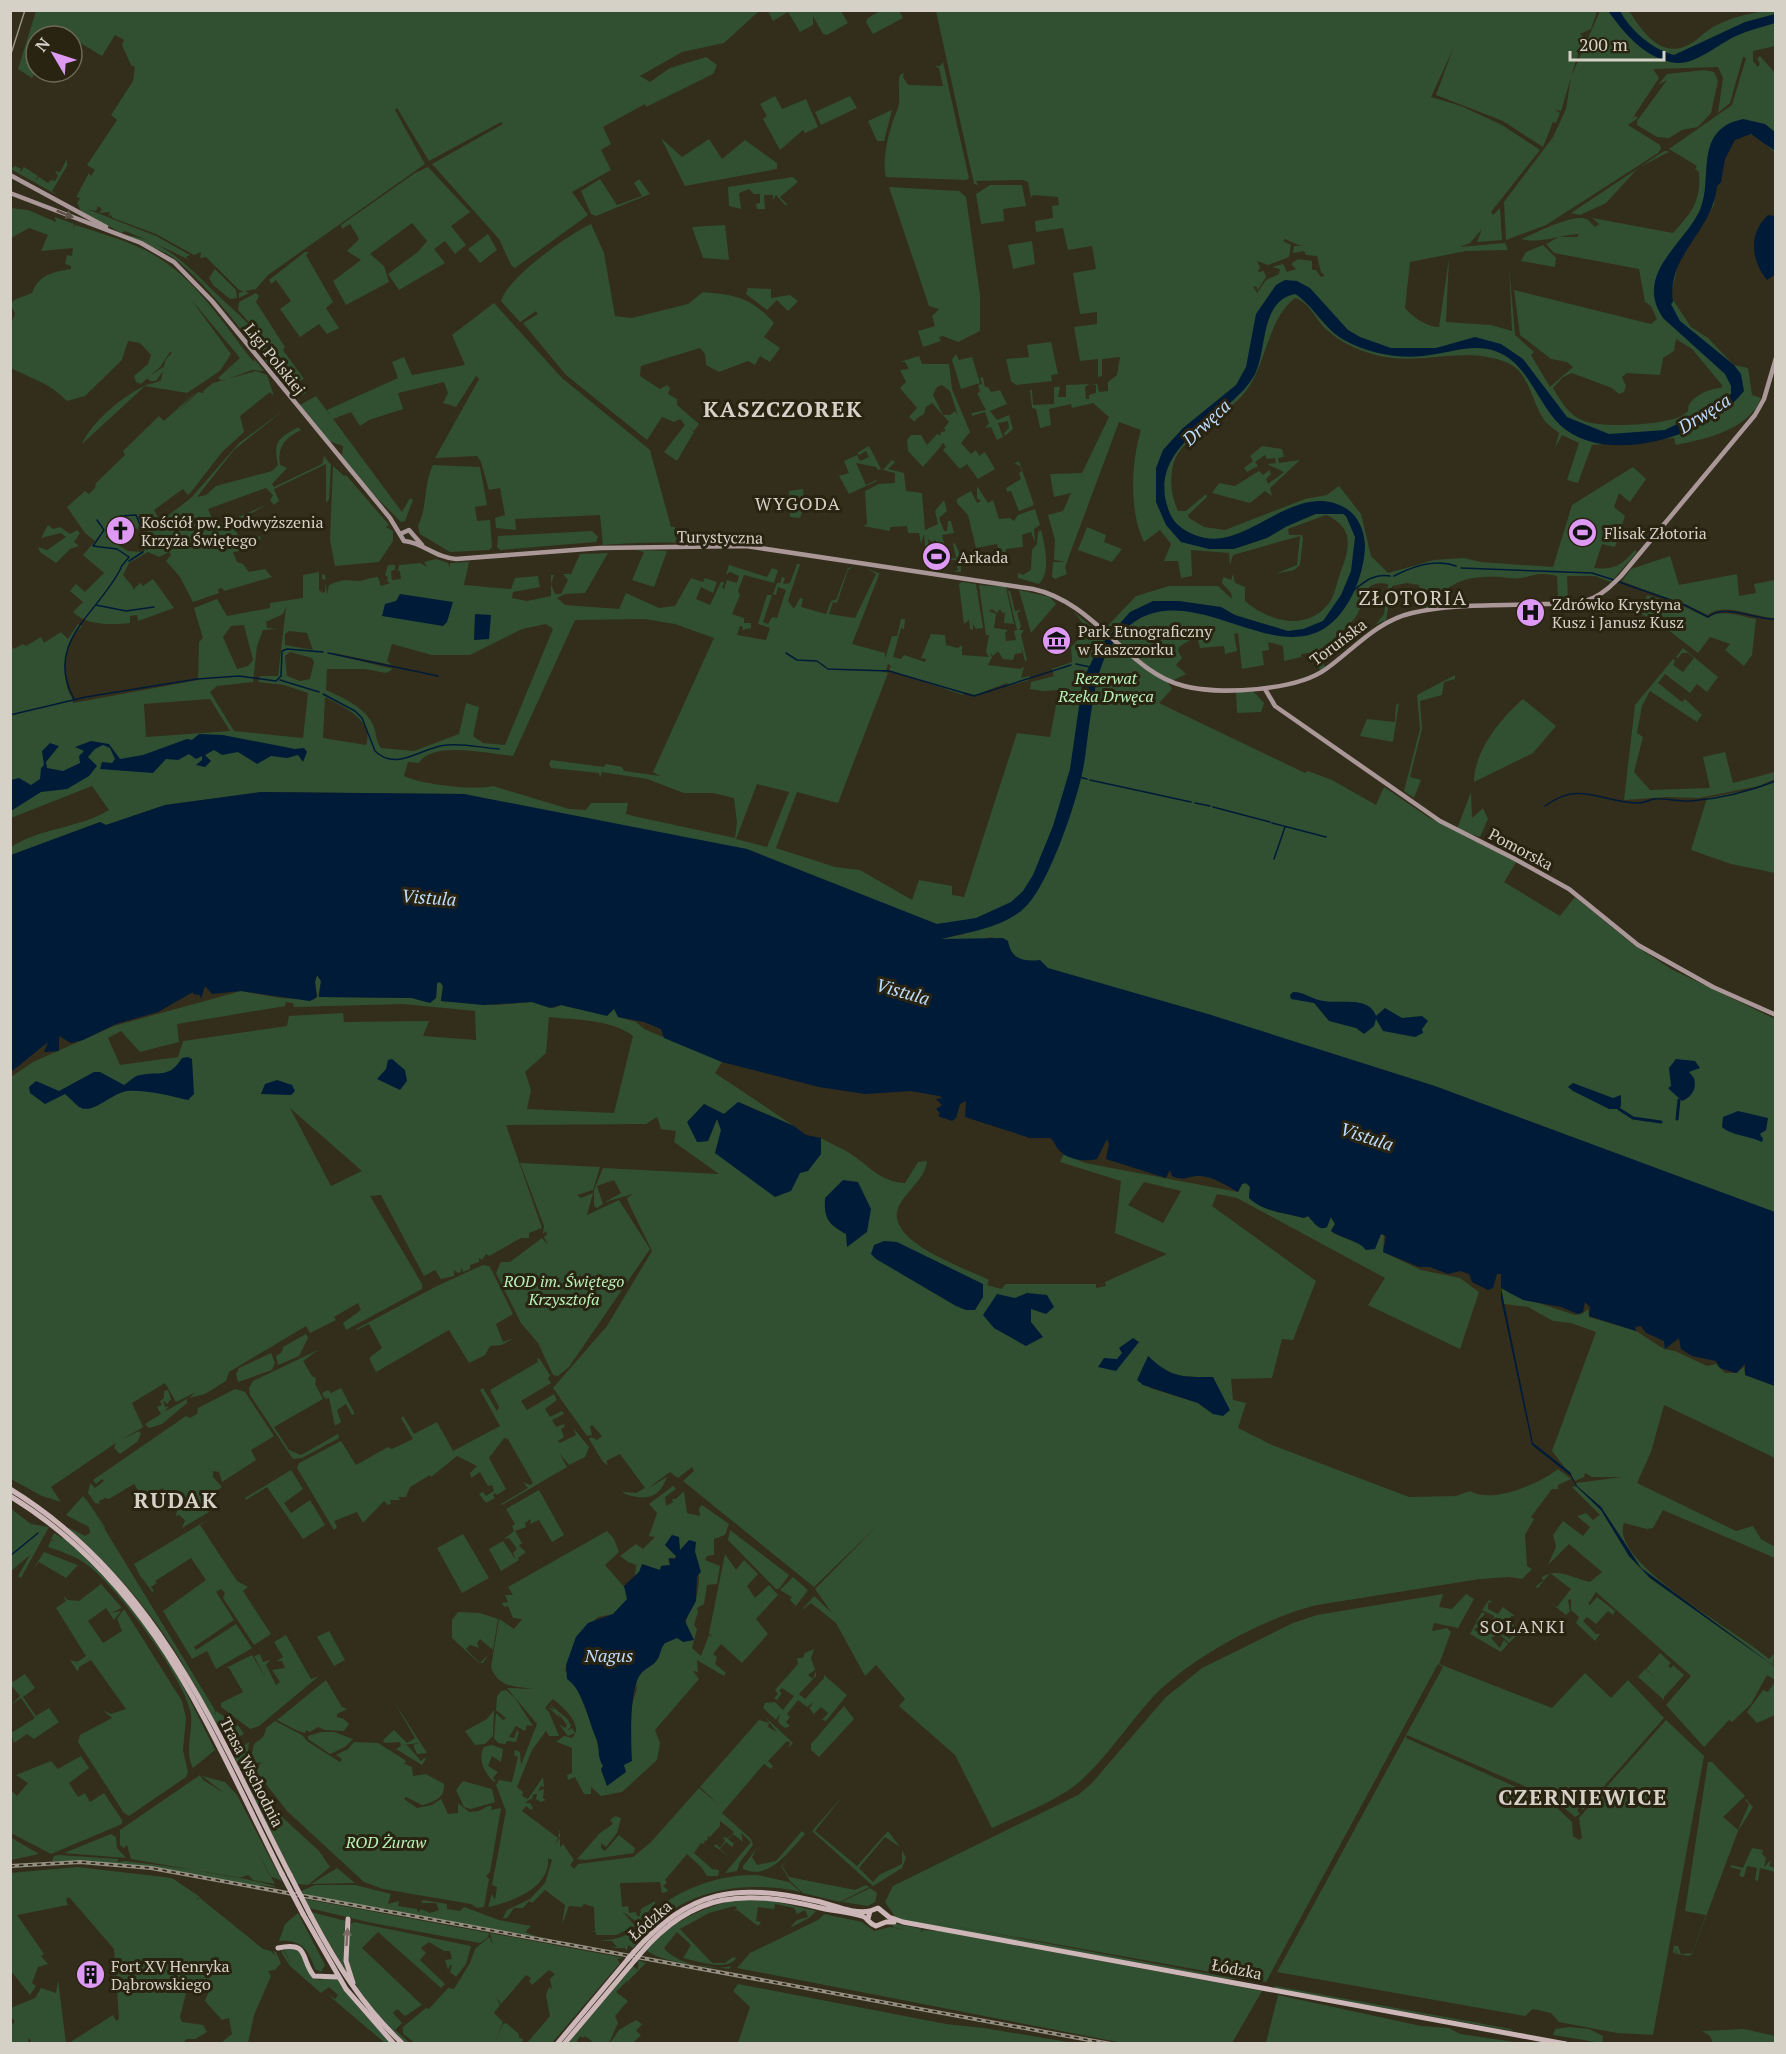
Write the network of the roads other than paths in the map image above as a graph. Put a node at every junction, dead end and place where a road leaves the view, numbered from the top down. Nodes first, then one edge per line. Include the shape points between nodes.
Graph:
1 (10, 175) edge
2 (10, 193) edge
3 (124, 237) junction
4 (1776, 358) edge
5 (390, 518) junction
6 (405, 529) junction
7 (400, 534) junction
8 (412, 535) junction
9 (408, 541) junction
10 (429, 550) junction
11 (1095, 622) joint
12 (1265, 689) junction
13 (1776, 1015) edge
14 (10, 1489) edge
15 (10, 1496) edge
16 (59, 1527) junction
17 (870, 1911) junction
18 (886, 1915) junction
19 (348, 1919) dead end
20 (868, 1919) junction
21 (884, 1922) junction
22 (903, 1922) junction
23 (278, 1948) dead end
24 (637, 1953) junction
25 (325, 1955) junction
26 (324, 1976) junction
27 (338, 1977) junction
28 (359, 1995) junction
29 (393, 2043) edge
30 (403, 2043) edge
31 (557, 2043) edge
32 (564, 2043) edge
33 (1566, 2043) edge

1 - 3 main road, Ligi Polskiej
2 -> 3 main road, Ligi Polskiej
3 - 5 main road, Ligi Polskiej via 161,253 184,270
4 - 12 main road, Toruńska via 1755,415 1621,576 1603,592 1573,603 1409,614 1380,626 1320,673
5 - 6 main road, Ligi Polskiej
5 - 7 main road, Ligi Polskiej
6 - 7 main road
6 - 8 main road
7 - 9 main road via 402,541
8 - 9 main road
8 - 10 main road, Turystyczna
9 - 10 main road, Turystyczna
10 - 11 main road, Turystyczna via 456,559 600,548 746,546 1045,592 1071,604
11 - 12 main road, Toruńska via 1159,675 1182,686
12 - 13 main road, Pomorska via 1275,706 1440,821 1569,890 1643,949
14 - 16 main road
15 - 16 main road
16 - 25 main road, Trasa Wschodnia, bridge via 119,1587 164,1647
16 - 28 main road, Trasa Wschodnia, bridge via 86,1546 124,1585 166,1642 332,1955
17 - 18 main road via 878,1908
17 - 20 main road
17 - 24 main road, Łódzka via 768,1891 724,1894 676,1914 655,1929
18 - 21 main road
18 - 22 main road, Łódzka
28 -> 19 main road via 347,1967
20 - 21 main road via 875,1926
20 - 24 main road, Łódzka via 784,1899 732,1898 708,1904 680,1918
21 - 22 main road, Łódzka
22 - 33 main road, Łódzka
23 - 26 main road via 299,1948 313,1974
24 - 31 main road, Łódzka, bridge
24 - 32 main road, Łódzka, bridge
25 - 26 main road via 328,1967
25 - 27 main road, Trasa Wschodnia
26 - 27 main road
27 - 29 main road, Trasa Wschodnia
28 - 30 main road, Trasa Wschodnia

